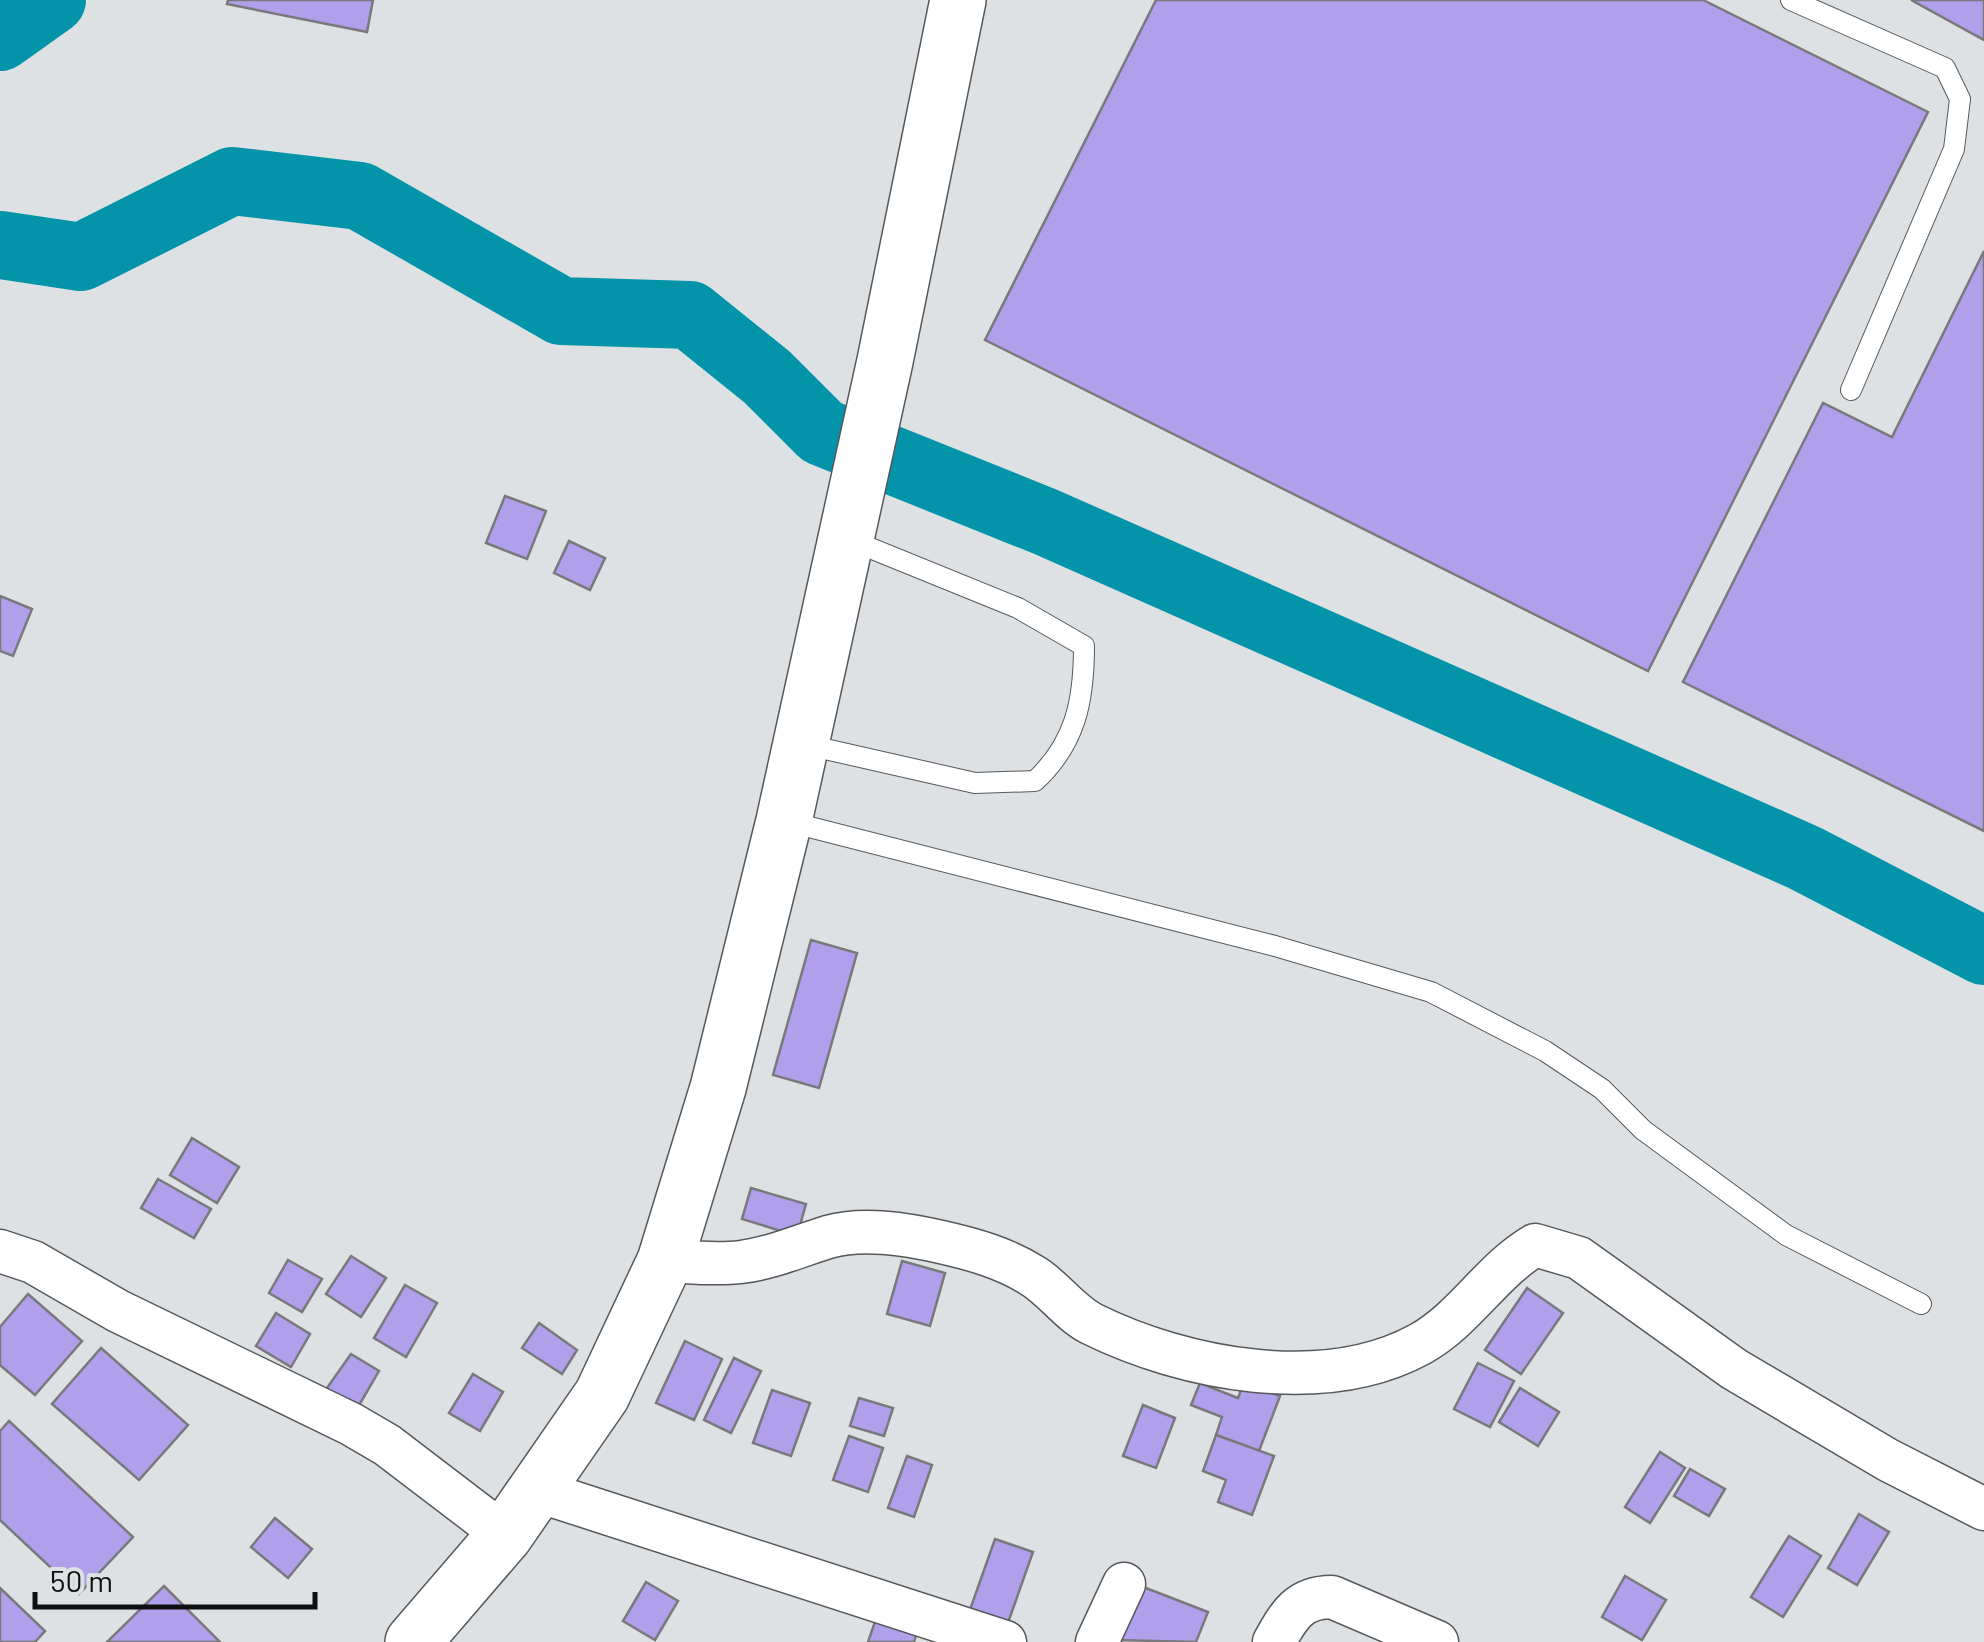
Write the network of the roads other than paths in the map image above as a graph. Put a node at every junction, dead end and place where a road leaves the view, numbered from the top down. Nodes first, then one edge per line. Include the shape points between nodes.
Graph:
1 (958, 0) edge
2 (1791, 0) edge
3 (1850, 390) dead end
4 (852, 516) junction
5 (802, 744) junction
6 (784, 821) junction
7 (0, 1251) edge
8 (665, 1261) junction
9 (1921, 1304) dead end
10 (535, 1490) junction
11 (1984, 1509) edge
12 (504, 1534) junction
13 (1124, 1584) dead end
14 (413, 1642) edge
15 (1005, 1642) edge
16 (1097, 1642) edge
17 (1274, 1642) edge
18 (1437, 1642) edge

1 - 4 highway
2 - 3 lane via 1945,68 1960,100 1954,149
4 - 5 highway
4 - 5 lane via 1084,646 1084,688 1066,744 1036,781 974,783
5 - 6 highway
6 - 8 highway via 718,1088
6 - 9 lane via 1431,992 1546,1051 1786,1234
7 - 12 street via 351,1424
8 - 10 highway via 602,1395
8 - 11 street via 739,1262 869,1232 938,1241 1032,1276 1089,1322 1152,1346 1222,1367 1305,1374 1378,1362 1422,1342 1534,1246 1579,1258 1734,1370
10 - 12 highway
10 - 15 street
12 - 14 highway
13 - 16 street
17 - 18 street via 1292,1611 1314,1597 1332,1597

